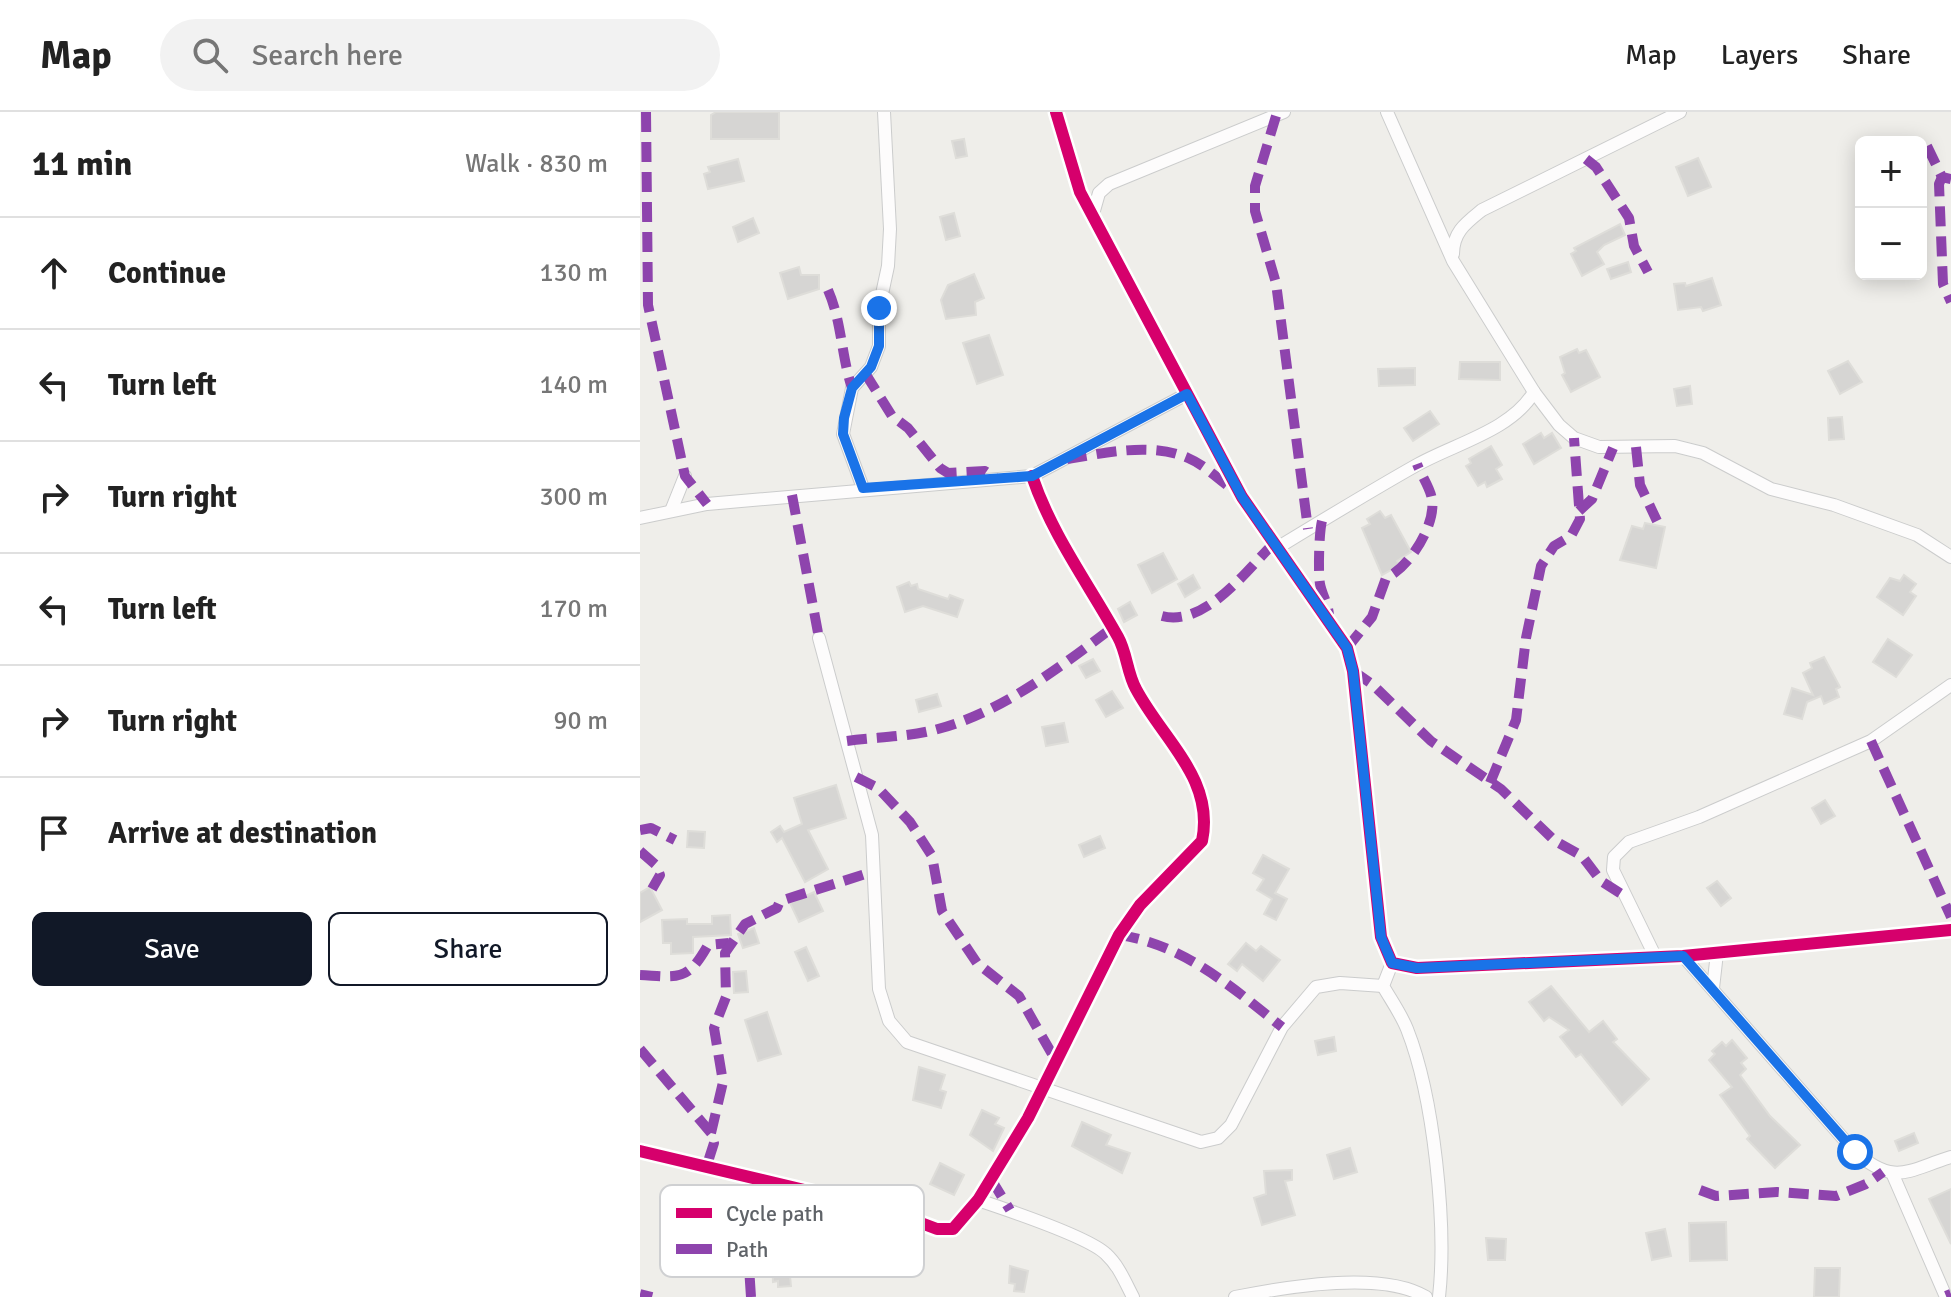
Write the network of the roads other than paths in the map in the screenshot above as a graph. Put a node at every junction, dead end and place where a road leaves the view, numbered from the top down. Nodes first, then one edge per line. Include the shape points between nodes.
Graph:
1 (884, 112) edge
2 (1056, 112) edge
3 (1284, 112) edge
4 (1387, 112) edge
5 (1680, 112) edge
6 (1093, 214) junction
7 (1453, 261) junction
8 (1534, 392) junction
9 (1187, 394) junction
10 (685, 476) dead end
11 (1032, 476) junction
12 (863, 488) junction
13 (671, 511) junction
14 (640, 518) edge
15 (1277, 548) junction
16 (1951, 557) edge
17 (819, 638) dead end
18 (1951, 685) edge
19 (1951, 930) edge
20 (1717, 953) junction
21 (1655, 956) junction
22 (1683, 956) junction
23 (1392, 963) junction
24 (1383, 986) junction
25 (1713, 988) junction
26 (1044, 1087) junction
27 (640, 1151) edge
28 (1951, 1157) edge
29 (1893, 1175) junction
30 (783, 1185) edge
31 (978, 1200) junction
32 (924, 1224) edge
33 (1133, 1297) edge
34 (1235, 1297) edge
35 (1426, 1297) edge
36 (1439, 1297) edge
37 (1946, 1297) edge

1 - 12 street via 890,229 879,346 871,367 852,388 843,434
2 - 6 street via 1080,192
3 - 6 street via 1109,184 1099,193
4 - 7 street
5 - 7 street via 1482,210 1462,225 1453,241
6 - 9 street
7 - 8 street
8 - 15 street via 1527,404 1494,427 1417,464
8 - 16 street via 1574,438 1599,447 1675,446 1703,453 1771,489 1917,535
9 - 11 street
9 - 15 street via 1242,497
10 - 13 street
11 - 12 street
11 - 26 street via 1057,536 1120,640 1135,688 1193,774 1204,802 1205,825 1202,841 1140,905 1119,935
12 - 13 street
13 - 14 street
15 - 23 street via 1347,648 1381,937
17 - 26 street via 872,835 879,989 889,1021 907,1042
18 - 21 street via 1871,741 1629,842 1614,857 1613,870
19 - 20 street
20 - 22 street
20 - 25 street
21 - 22 street
21 - 23 street via 1417,968
22 - 25 street
23 - 24 street
24 - 26 street via 1316,987 1282,1027 1231,1125 1218,1138 1201,1142
24 - 36 street via 1406,1028 1420,1077 1440,1203
25 - 29 street via 1855,1152
26 - 31 street
27 - 30 street
28 - 29 street
29 - 37 street
31 - 32 street via 953,1229
31 - 33 street via 1104,1251
34 - 35 street via 1302,1283 1399,1286

